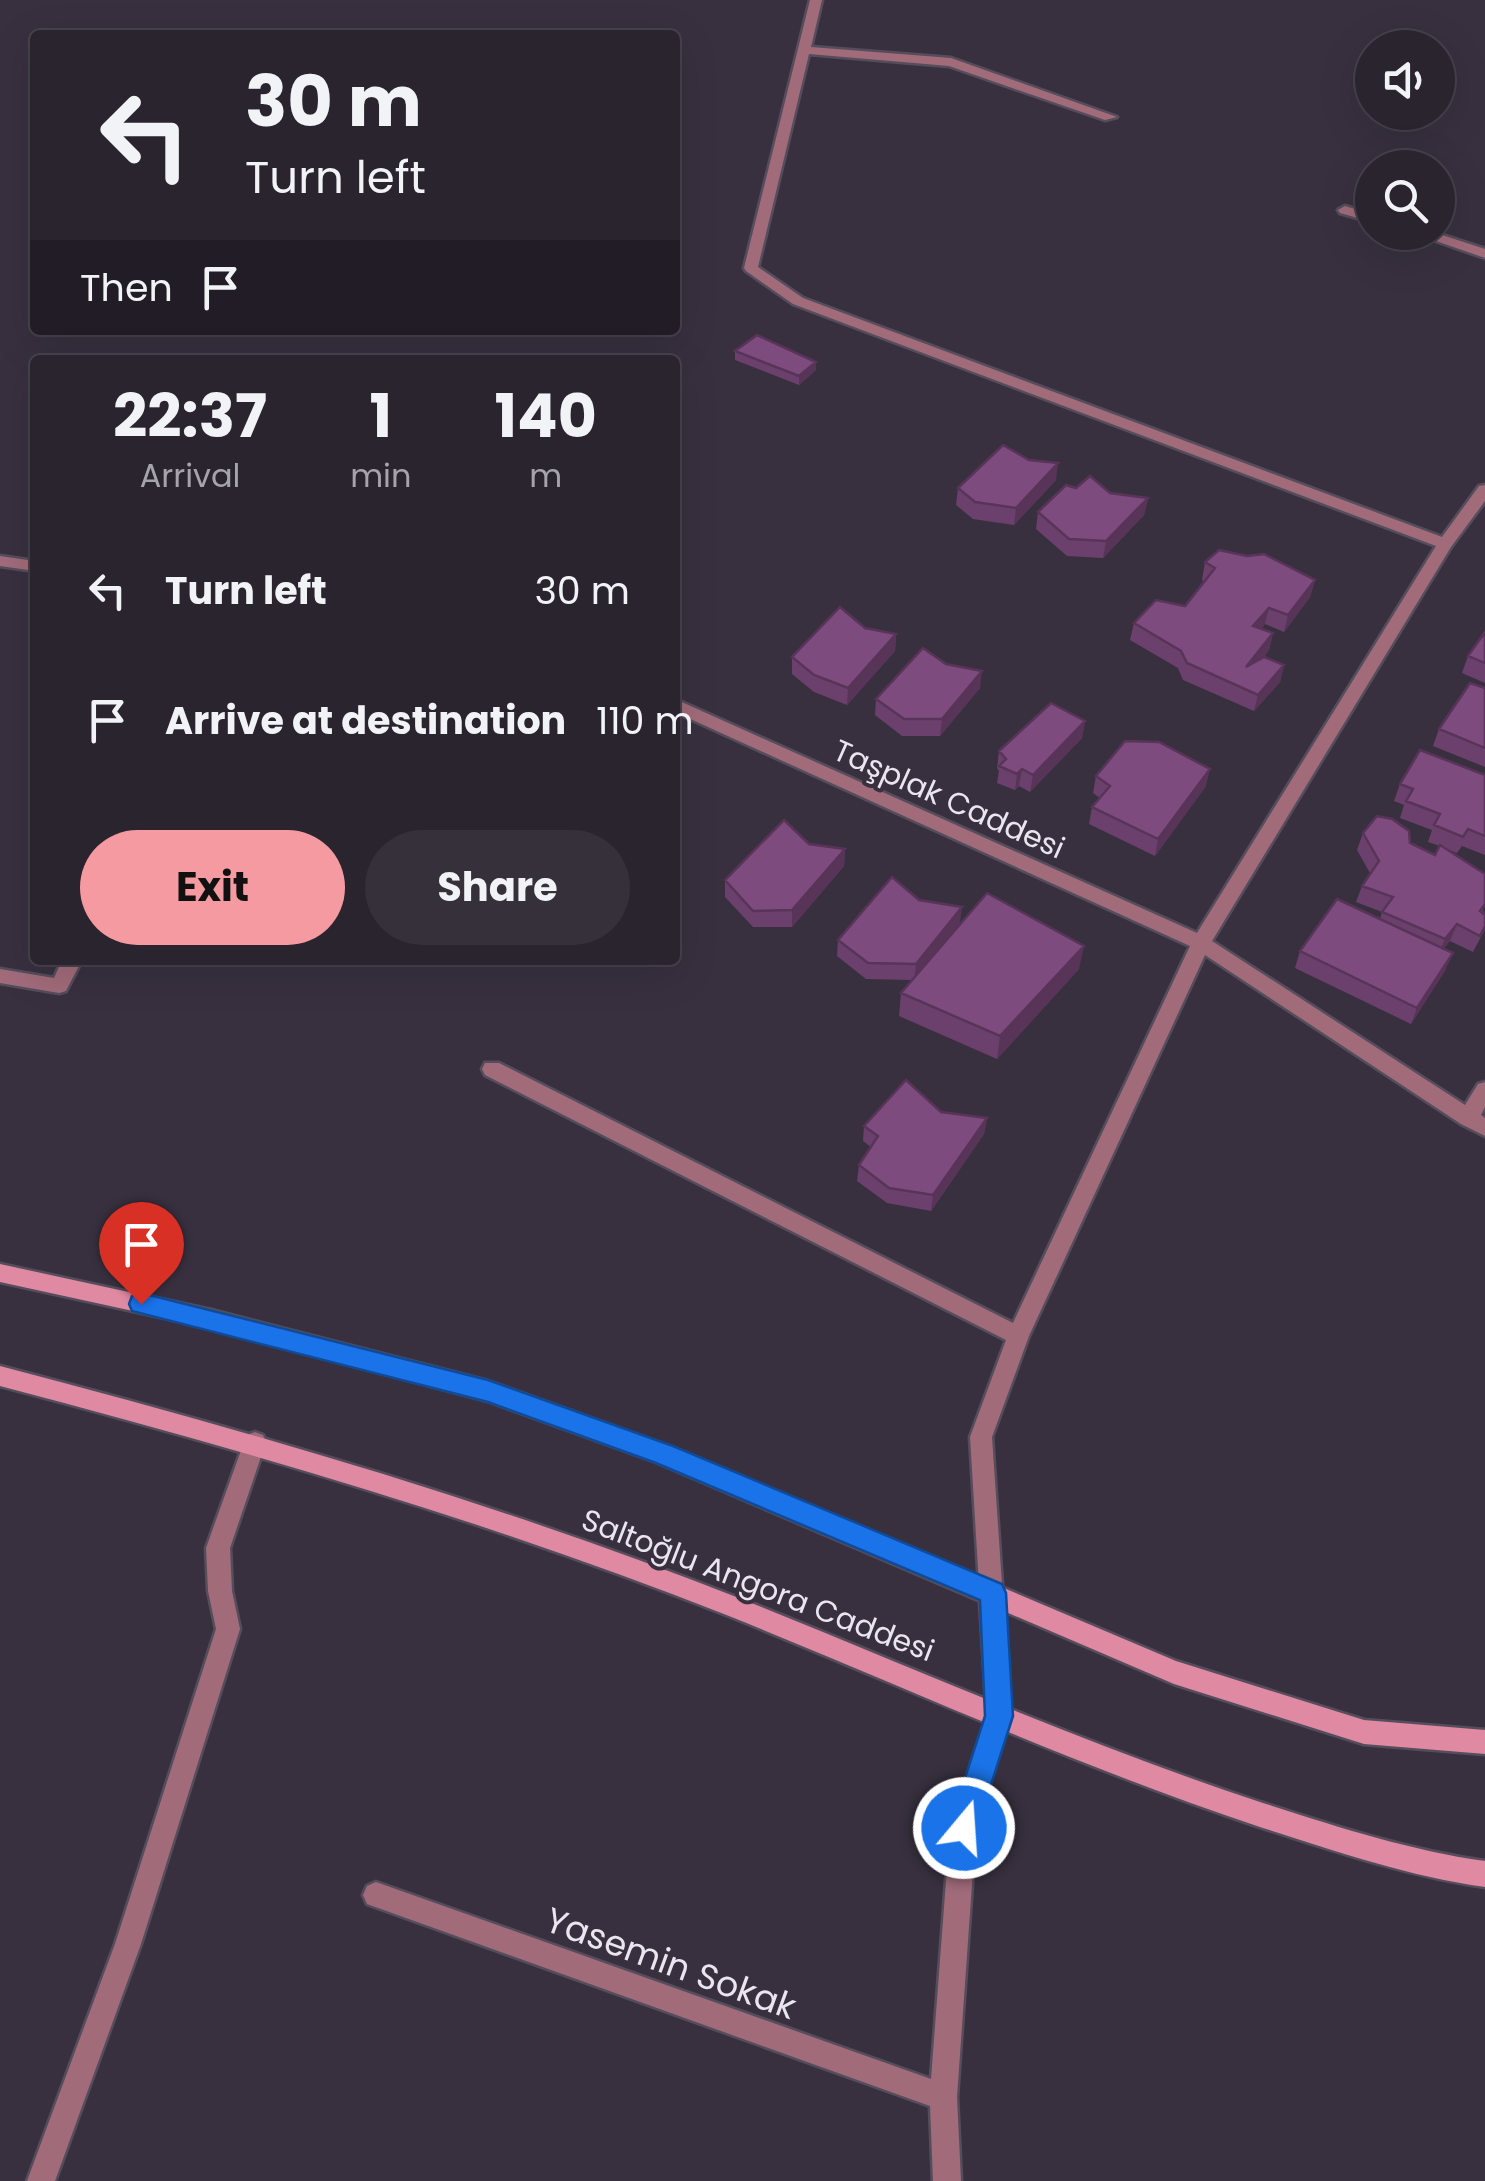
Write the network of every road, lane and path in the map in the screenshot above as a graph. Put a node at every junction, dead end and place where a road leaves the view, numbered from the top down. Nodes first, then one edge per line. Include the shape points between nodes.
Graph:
1 (816, 0) edge
2 (802, 50) junction
3 (1110, 117) dead end
4 (1345, 210) dead end
5 (1355, 213) edge
6 (1455, 244) edge
7 (1485, 254) edge
8 (1485, 490) edge
9 (1445, 544) junction
10 (0, 560) edge
11 (30, 565) edge
12 (680, 706) edge
13 (1201, 943) junction
14 (69, 965) edge
15 (0, 976) edge
16 (492, 1069) dead end
17 (1485, 1090) edge
18 (1476, 1123) edge
19 (0, 1273) edge
20 (1018, 1336) junction
21 (0, 1376) edge
22 (256, 1442) junction
23 (993, 1593) junction
24 (999, 1716) junction
25 (1485, 1742) edge
26 (1485, 1874) edge
27 (376, 1895) dead end
28 (943, 2097) junction
29 (41, 2181) edge
30 (947, 2181) edge

1 - 2 street
2 - 3 street via 951,62
2 - 9 street via 751,268 798,302
4 - 5 street
6 - 7 street
8 - 9 street
9 - 13 street
10 - 11 street
12 - 13 street, Taşplak Caddesi
13 - 18 street, Taşplak Caddesi
13 - 20 street
14 - 15 street via 58,986
16 - 20 street
17 - 18 street
19 - 23 street via 488,1391 664,1454
20 - 23 street via 981,1436
21 - 22 street, Saltoğlu Angora Caddesi
22 - 24 street, Saltoğlu Angora Caddesi via 498,1519 733,1606
22 - 29 street via 218,1548 228,1629 128,1944
23 - 24 street
23 - 25 street via 1174,1672 1364,1732
24 - 26 street, Saltoğlu Angora Caddesi via 1228,1804 1432,1868
24 - 28 street via 964,1828
27 - 28 street, Yasemin Sokak
28 - 30 street

